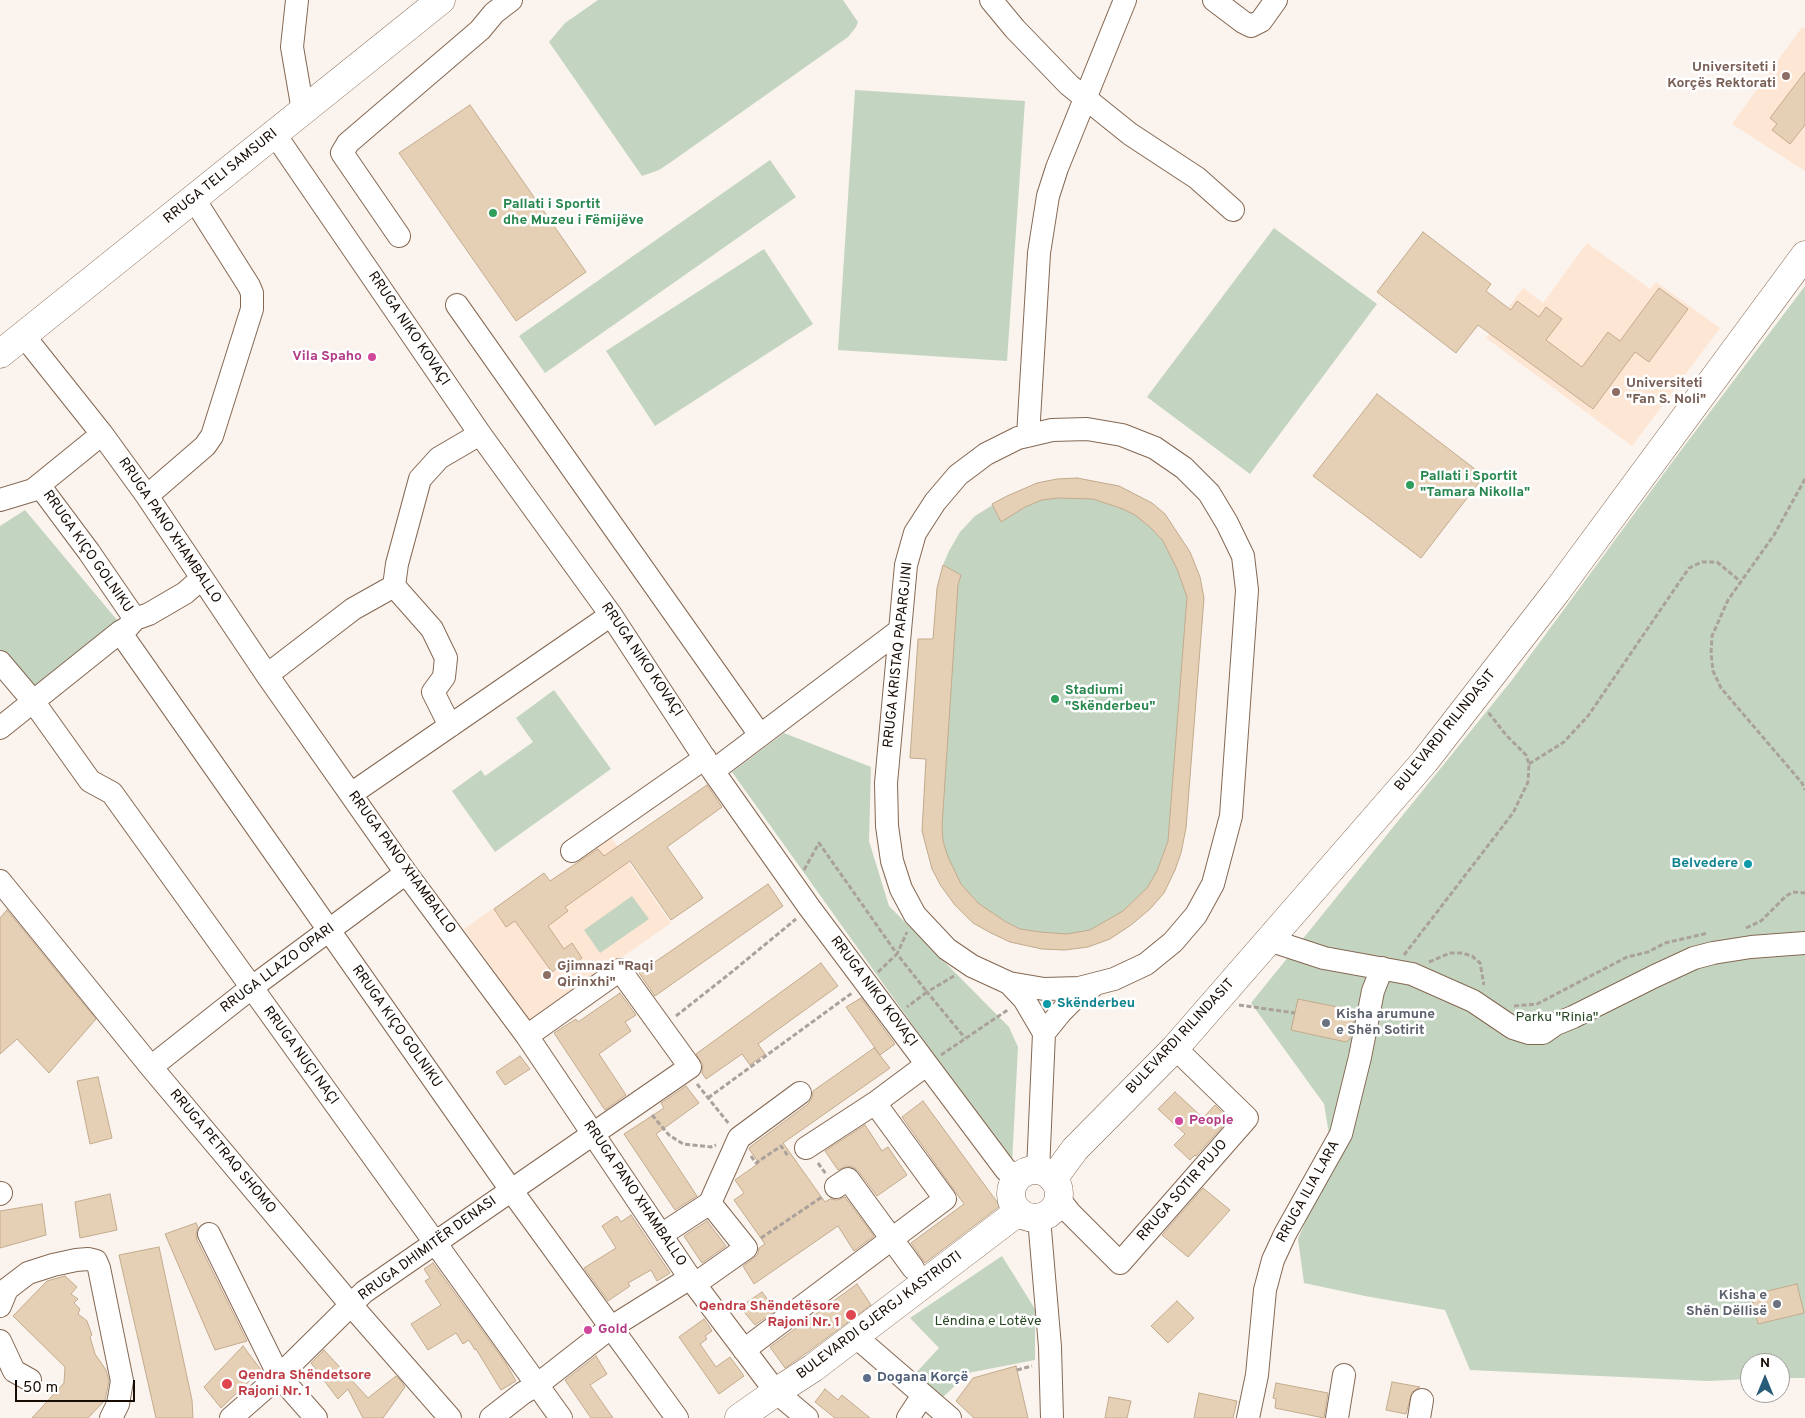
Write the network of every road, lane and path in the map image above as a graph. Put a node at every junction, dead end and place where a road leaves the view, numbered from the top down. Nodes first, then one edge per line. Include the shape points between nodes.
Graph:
1 (296, 0) edge
2 (441, 0) edge
3 (511, 0) edge
4 (991, 0) edge
5 (1124, 0) edge
6 (1214, 0) edge
7 (1276, 0) edge
8 (1086, 98) junction
9 (303, 111) junction
10 (274, 133) junction
11 (194, 199) junction
12 (1233, 210) dead end
13 (399, 236) dead end
14 (1805, 255) edge
15 (457, 305) dead end
16 (24, 336) junction
17 (0, 354) edge
18 (102, 434) junction
19 (480, 434) junction
20 (1028, 436) junction
21 (1805, 478) edge
22 (40, 485) junction
23 (146, 496) junction
24 (0, 500) edge
25 (201, 579) junction
26 (1741, 582) junction
27 (394, 586) junction
28 (611, 615) junction
29 (128, 626) junction
30 (900, 630) junction
31 (0, 662) edge
32 (267, 675) junction
33 (1475, 696) junction
34 (33, 701) junction
35 (450, 726) junction
36 (0, 728) edge
37 (760, 735) junction
38 (709, 764) junction
39 (1529, 764) junction
40 (1805, 790) edge
41 (351, 794) junction
42 (572, 851) dead end
43 (406, 873) junction
44 (0, 881) edge
45 (795, 886) junction
46 (1805, 893) edge
47 (810, 907) junction
48 (915, 915) junction
49 (330, 931) junction
50 (1739, 931) dead end
51 (1714, 933) dead end
52 (1268, 940) junction
53 (1805, 943) edge
54 (897, 954) junction
55 (1407, 960) dead end
56 (1427, 963) dead end
57 (972, 966) junction
58 (1382, 968) junction
59 (867, 983) junction
60 (1094, 985) junction
61 (251, 988) junction
62 (1486, 988) dead end
63 (1016, 991) junction
64 (927, 992) junction
65 (1221, 995) junction
66 (1509, 1005) dead end
67 (1295, 1013) dead end
68 (893, 1018) junction
69 (660, 1028) junction
70 (1044, 1033) junction
71 (527, 1036) junction
72 (965, 1038) junction
73 (1175, 1048) junction
74 (926, 1065) junction
75 (151, 1066) junction
76 (800, 1093) dead end
77 (708, 1098) dead end
78 (640, 1102) junction
79 (875, 1103) junction
80 (593, 1134) junction
81 (739, 1138) junction
82 (806, 1148) joint
83 (1042, 1181) junction
84 (836, 1187) junction
85 (511, 1190) junction
86 (710, 1203) junction
87 (1029, 1215) junction
88 (209, 1234) dead end
89 (661, 1235) junction
90 (893, 1239) junction
91 (436, 1243) junction
92 (746, 1248) junction
93 (1120, 1263) joint
94 (913, 1268) dead end
95 (692, 1281) junction
96 (351, 1305) junction
97 (0, 1306) edge
98 (610, 1328) junction
99 (855, 1336) junction
100 (0, 1341) edge
101 (744, 1350) junction
102 (1032, 1366) dead end
103 (1017, 1370) dead end
104 (1344, 1375) dead end
105 (279, 1376) junction
106 (30, 1380) dead end
107 (537, 1385) junction
108 (776, 1392) junction
109 (923, 1395) junction
110 (111, 1418) edge
111 (231, 1418) edge
112 (316, 1418) edge
113 (450, 1418) edge
114 (491, 1418) edge
115 (561, 1418) edge
116 (677, 1418) edge
117 (739, 1418) edge
118 (807, 1418) edge
119 (908, 1418) edge
120 (950, 1418) edge
121 (1052, 1418) edge
122 (1248, 1418) edge
123 (1337, 1418) edge

1 - 9 street via 292,47
2 - 9 main road, RRUGA TELI SAMSURI
3 - 13 street via 342,152
4 - 8 street via 1069,85
5 - 8 street
6 - 7 street via 1251,26 1261,21
8 - 12 street via 1130,134 1197,178
8 - 20 street via 1057,168 1042,224
9 - 10 main road, RRUGA TELI SAMSURI
10 - 11 main road, RRUGA TELI SAMSURI
10 - 19 street, RRUGA NIKO KOVAÇI
11 - 16 main road, RRUGA TELI SAMSURI
11 - 23 street via 249,286 252,309 212,436 206,446
14 - 33 main road, BULEVARDI RILINDASIT via 1557,591
15 - 37 street
16 - 17 main road, RRUGA TELI SAMSURI
16 - 18 street, RRUGA PANO XHAMBALLO
18 - 22 street
18 - 23 street, RRUGA PANO XHAMBALLO
19 - 27 street via 439,458 420,479
19 - 28 street, RRUGA NIKO KOVAÇI
20 - 30 street, RRUGA KRISTAQ PAPARGJINI via 986,454 958,475 935,502 915,533 906,565
20 - 60 street, RRUGA KRISTAQ PAPARGJINI via 1052,430 1087,429 1122,435 1155,448 1184,468 1209,493 1243,556 1247,590 1231,816 1213,884 1196,915 1173,942 1146,964
21 - 26 path via 1774,535
22 - 24 street
22 - 29 street, RRUGA KIÇO GOLNIKU via 89,552
23 - 25 street, RRUGA PANO XHAMBALLO
25 - 29 street via 185,593
25 - 32 street, RRUGA PANO XHAMBALLO
26 - 39 path via 1718,562 1702,562 1689,568 1588,716 1564,742
26 - 40 path via 1728,600 1712,636 1713,671 1721,688
27 - 32 street via 353,609
27 - 35 street via 432,629 446,658 444,676 433,692
28 - 35 street
28 - 38 street, RRUGA NIKO KOVAÇI
29 - 34 street
29 - 49 street, RRUGA KIÇO GOLNIKU
30 - 37 street
30 - 48 street, RRUGA KRISTAQ PAPARGJINI via 886,784 887,826 892,861 901,889
31 - 34 street, RRUGA NUÇI NAÇI
32 - 41 street, RRUGA PANO XHAMBALLO
33 - 39 path via 1526,755
33 - 52 main road, BULEVARDI RILINDASIT via 1425,761
34 - 36 street
34 - 61 street, RRUGA NUÇI NAÇI via 90,781 112,793
35 - 41 street
37 - 38 street
38 - 42 street
38 - 45 street, RRUGA NIKO KOVAÇI
39 - 55 path via 1528,782 1513,813 1401,958
41 - 43 street, RRUGA PANO XHAMBALLO
43 - 49 street, RRUGA LLAZO OPARI
43 - 71 street, RRUGA PANO XHAMBALLO
44 - 75 street, RRUGA PETRAQ SHOMO
45 - 47 street, RRUGA NIKO KOVAÇI
45 - 54 path via 819,843
46 - 50 path via 1793,892 1786,896 1761,921
47 - 59 street, RRUGA NIKO KOVAÇI
47 - 69 path
48 - 54 path
48 - 57 street, RRUGA KRISTAQ PAPARGJINI via 947,950
49 - 61 street, RRUGA LLAZO OPARI
49 - 85 street, RRUGA KIÇO GOLNIKU
51 - 66 path via 1665,943 1648,952 1627,957 1537,1004
52 - 58 street via 1324,958
52 - 65 main road, BULEVARDI RILINDASIT
53 - 58 street via 1751,947 1694,958 1543,1033 1513,1028 1473,1001 1436,984 1412,974
54 - 59 path
54 - 64 path
56 - 62 path via 1450,953 1472,956 1480,962
57 - 63 street, RRUGA KRISTAQ PAPARGJINI
57 - 64 path
58 - 122 street, RRUGA ILIA LARA via 1373,991 1341,1134 1273,1260 1265,1290 1257,1375
59 - 68 street, RRUGA NIKO KOVAÇI
59 - 77 path
60 - 63 street, RRUGA KRISTAQ PAPARGJINI
60 - 70 street, RRUGA KRISTAQ PAPARGJINI via 1075,998
61 - 75 street, RRUGA LLAZO OPARI
61 - 91 street, RRUGA NUÇI NAÇI
63 - 70 street
63 - 72 path
64 - 68 path
64 - 72 path
65 - 67 path via 1241,1007
65 - 73 main road, BULEVARDI RILINDASIT
68 - 74 street, RRUGA NIKO KOVAÇI
69 - 71 street via 620,970
69 - 78 street, RRUGA DHIMITËR DENASI via 690,1067
70 - 83 street
71 - 80 street, RRUGA PANO XHAMBALLO
72 - 74 path
73 - 83 main road, BULEVARDI RILINDASIT
73 - 93 street, RRUGA SOTIR PUJO via 1247,1118
74 - 79 street
74 - 83 street, RRUGA NIKO KOVAÇI via 1006,1170
75 - 96 street, RRUGA PETRAQ SHOMO
76 - 81 street
78 - 80 street, RRUGA DHIMITËR DENASI
78 - 81 path via 669,1135 683,1144 711,1147
79 - 82 street
79 - 90 street via 946,1199
80 - 85 street, RRUGA DHIMITËR DENASI
80 - 89 street, RRUGA PANO XHAMBALLO
81 - 86 street
82 - 84 path
83 - 87 main road, BULEVARDI RILINDASIT via 1052,1212
83 - 87 main road via 1012,1190 1012,1198
83 - 93 street, RRUGA NIKO KOVAÇI
84 - 90 street via 848,1179
84 - 92 path
85 - 91 street, RRUGA DHIMITËR DENASI
85 - 98 street, RRUGA KIÇO GOLNIKU
86 - 89 street
86 - 92 street
87 - 99 main road, BULEVARDI GJERGJ KASTRIOTI
87 - 121 street via 1050,1347
88 - 105 street
89 - 95 street, RRUGA PANO XHAMBALLO
90 - 94 street
90 - 101 street
91 - 96 street, RRUGA DHIMITËR DENASI via 364,1292
91 - 107 street, RRUGA NUÇI NAÇI
92 - 95 street
95 - 98 street
95 - 101 street, RRUGA PANO XHAMBALLO
96 - 105 street, RRUGA DHIMITËR DENASI
96 - 113 street, RRUGA PETRAQ SHOMO
97 - 110 street via 8,1289 28,1274 76,1260 96,1261 122,1381 118,1404
98 - 107 street
98 - 116 street, RRUGA KIÇO GOLNIKU
99 - 108 main road, BULEVARDI GJERGJ KASTRIOTI
99 - 109 street
100 - 106 street via 14,1371
101 - 108 street, RRUGA PANO XHAMBALLO
102 - 103 path
104 - 123 street
105 - 111 street, RRUGA DHIMITËR DENASI
105 - 112 street
107 - 114 street
107 - 115 street, RRUGA NUÇI NAÇI
108 - 117 main road, BULEVARDI GJERGJ KASTRIOTI
108 - 118 street, RRUGA PANO XHAMBALLO
109 - 119 street
109 - 120 street

